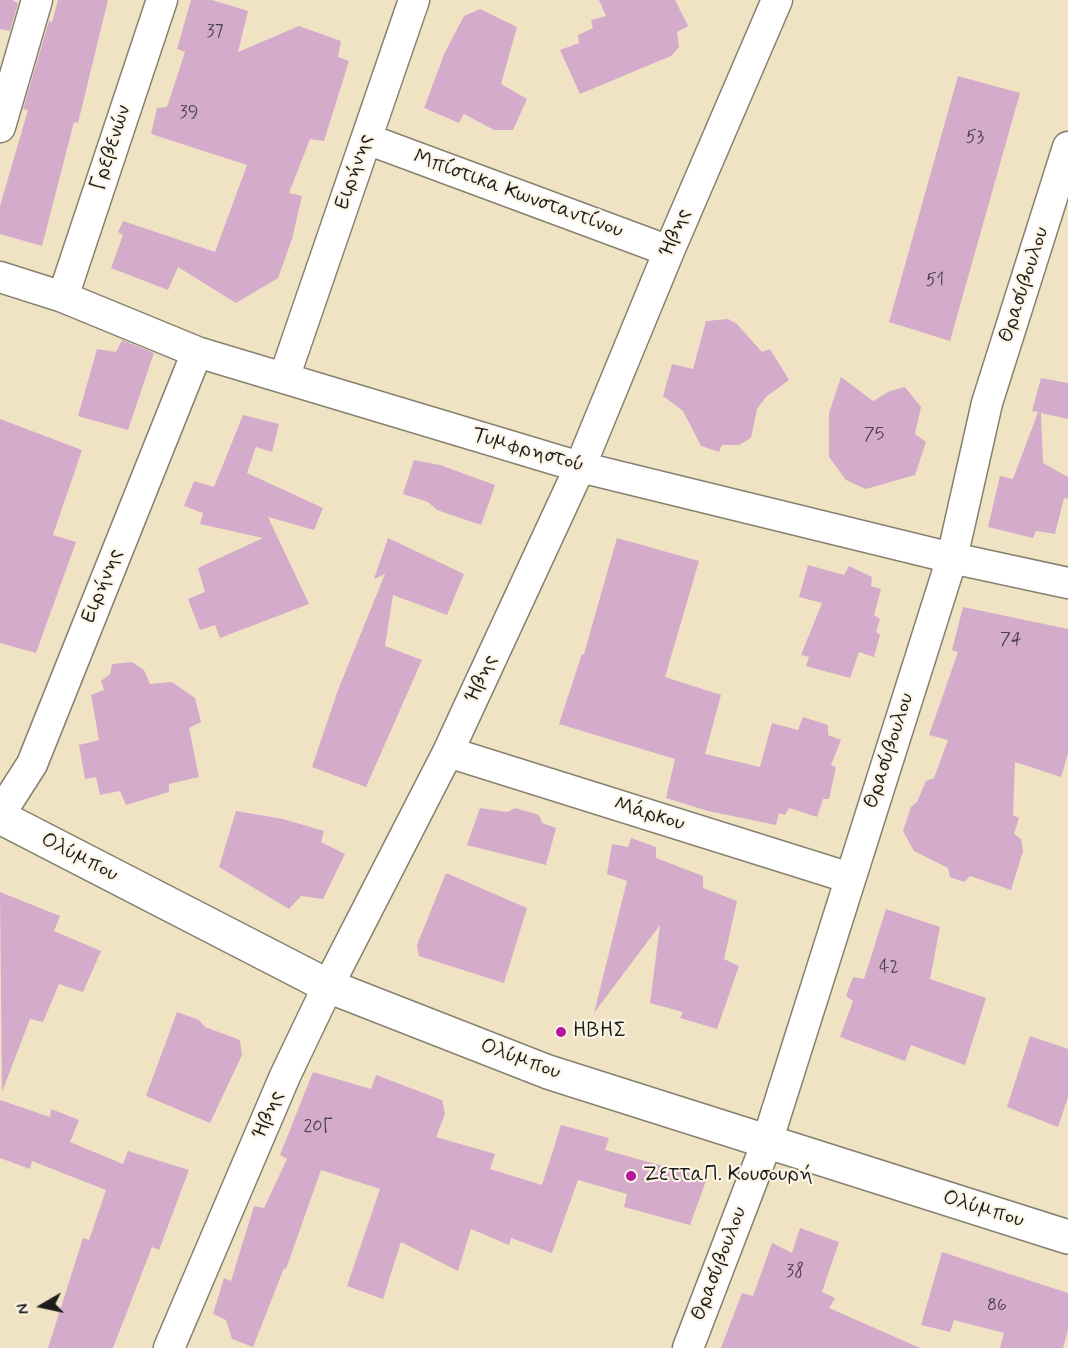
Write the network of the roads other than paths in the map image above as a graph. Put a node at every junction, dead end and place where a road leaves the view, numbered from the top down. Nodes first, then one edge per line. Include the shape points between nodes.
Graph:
1 (38, 0) edge
2 (162, 0) edge
3 (414, 0) edge
4 (777, 0) edge
5 (0, 127) edge
6 (367, 139) junction
7 (1068, 147) edge
8 (669, 251) junction
9 (0, 277) edge
10 (63, 297) junction
11 (197, 352) junction
12 (284, 378) junction
13 (580, 467) junction
14 (951, 558) junction
15 (1068, 583) edge
16 (448, 752) junction
17 (0, 816) edge
18 (850, 878) junction
19 (328, 986) junction
20 (767, 1142) junction
21 (1068, 1237) edge
22 (169, 1348) edge
23 (688, 1348) edge

1 - 5 street
2 - 10 street, Γρεβενών
3 - 6 street, Ειρήνης
4 - 8 street, Ήβης
6 - 8 street, Mπίστικα Κωνσταντίνου
6 - 12 street, Ειρήνης
7 - 14 street, Θρασύβουλου via 987,403
8 - 13 street, Ήβης
9 - 10 street, Τυμφρηστού
10 - 11 street, Τυμφρηστού
11 - 12 street, Τυμφρηστού
11 - 17 street, Ειρήνης via 32,764
12 - 13 street, Τυμφρηστού
13 - 14 street, Τυμφρηστού
13 - 16 street, Ήβης
14 - 15 street, Τυμφρηστού
14 - 18 street, Θρασύβουλου
16 - 18 street, Μάρκου
16 - 19 street, Ήβης
17 - 19 street, Ολύμπου
18 - 20 street, Θρασύβουλου
19 - 20 street, Ολύμπου via 548,1072
19 - 22 street, Ήβης via 285,1076
20 - 21 street, Ολύμπου
20 - 23 street, Θρασύβουλου

